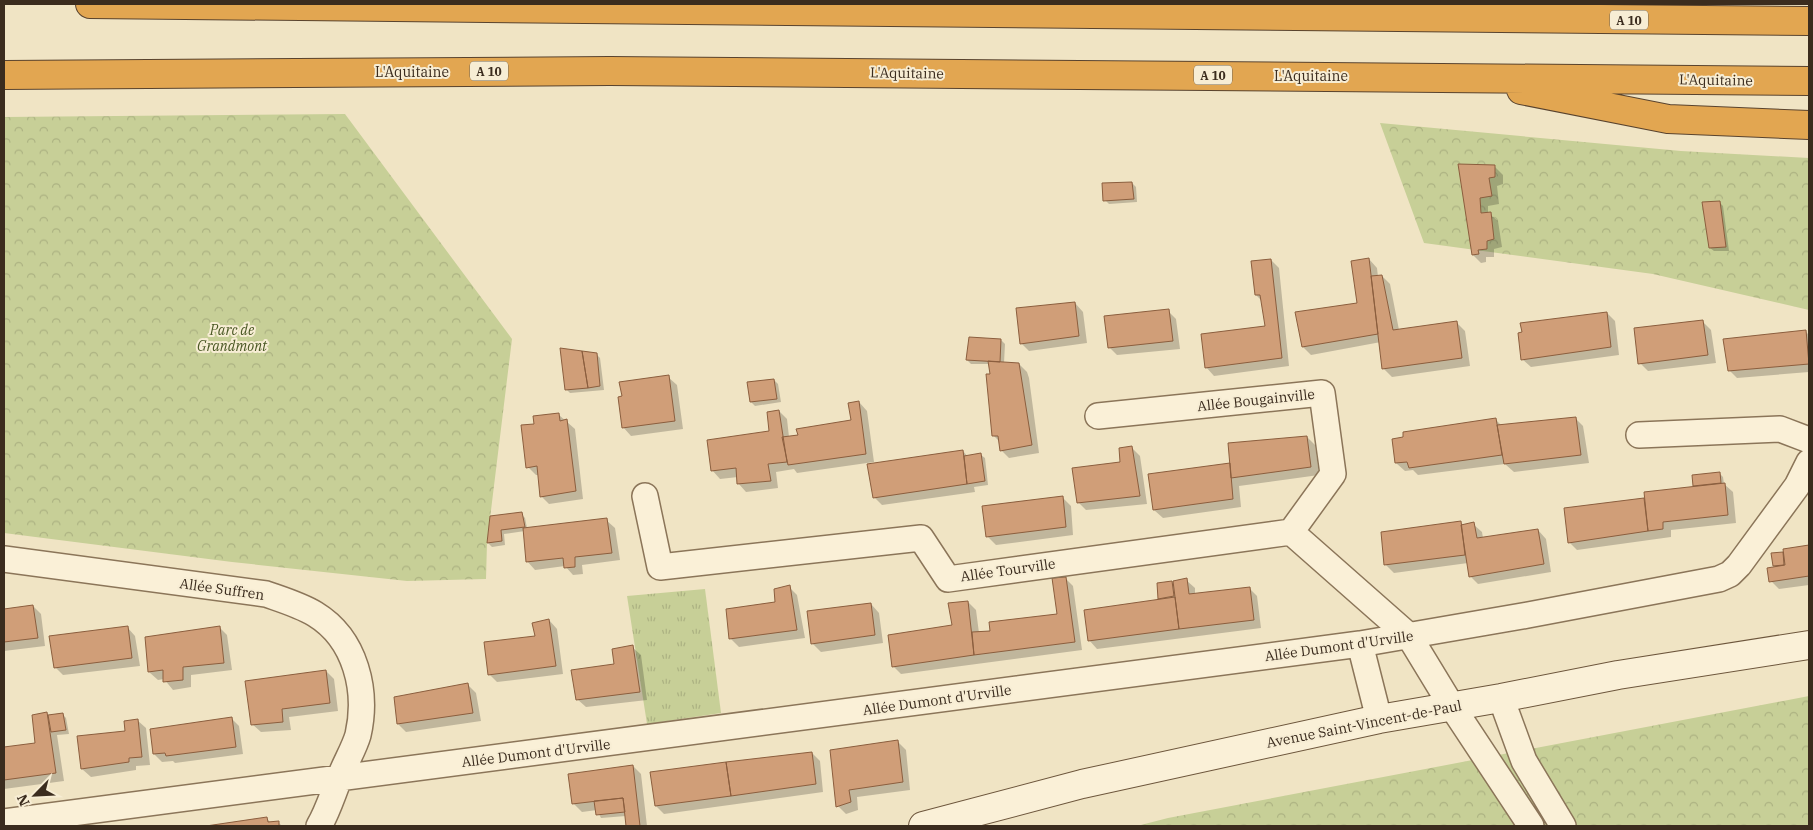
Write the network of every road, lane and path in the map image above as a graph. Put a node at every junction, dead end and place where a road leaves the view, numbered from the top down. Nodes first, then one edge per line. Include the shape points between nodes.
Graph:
1 (90, 4) edge
2 (1538, 4) edge
3 (1448, 18) junction
4 (1809, 22) edge
5 (4, 75) edge
6 (1453, 77) junction
7 (1809, 81) edge
8 (1809, 125) edge
9 (1098, 416) dead end
10 (1639, 435) dead end
11 (1809, 440) edge
12 (1809, 462) edge
13 (645, 496) dead end
14 (1291, 532) junction
15 (4, 559) edge
16 (1409, 636) junction
17 (1360, 644) junction
18 (1809, 645) edge
19 (1501, 698) junction
20 (1451, 705) junction
21 (1379, 719) junction
22 (339, 777) junction
23 (4, 822) edge
24 (320, 826) edge
25 (923, 826) edge
26 (1531, 826) edge
27 (1564, 826) edge

1 - 3 highway, A 10
2 - 3 highway
3 - 4 highway, A 10
5 - 6 highway, L'Aquitaine / A 10 via 620,71
6 - 7 highway, L'Aquitaine / A 10
6 - 8 highway via 1668,119
9 - 14 street, Allée Bougainville via 1322,393 1333,474
10 - 11 street via 1780,429
12 - 16 street, Allée Dumont d'Urville via 1797,486 1740,565 1730,574
13 - 14 street, Allée Tourville via 660,567 921,538 948,578
14 - 16 street
15 - 22 street, Allée Suffren via 266,594 298,604 317,615 340,636 360,680 363,709 357,737
16 - 17 street, Allée Dumont d'Urville
16 - 20 street
17 - 21 street
17 - 22 street, Allée Dumont d'Urville via 523,756
18 - 19 street, Avenue Saint-Vincent-de-Paul via 1589,680
19 - 20 street, Avenue Saint-Vincent-de-Paul
19 - 27 street via 1524,761
20 - 21 street, Avenue Saint-Vincent-de-Paul
20 - 26 street
21 - 25 street, Avenue Saint-Vincent-de-Paul via 1082,784
22 - 23 street, Allée Dumont d'Urville
22 - 24 street, Allée Suffren

